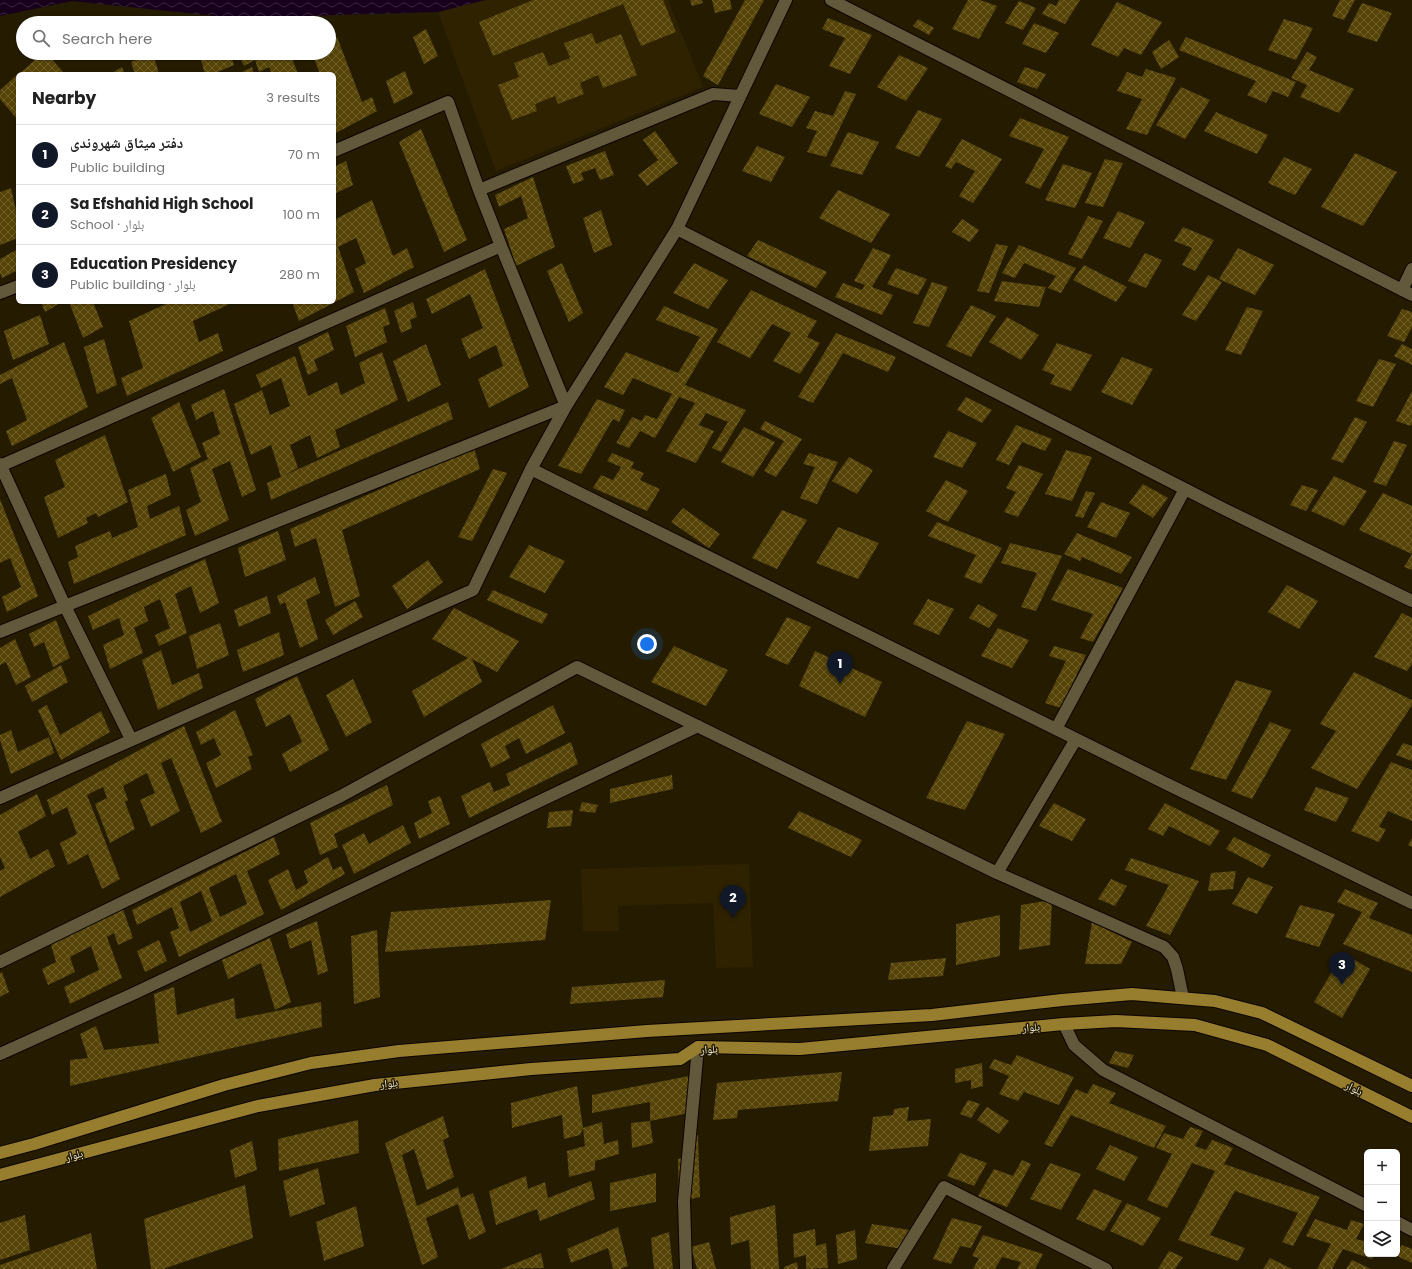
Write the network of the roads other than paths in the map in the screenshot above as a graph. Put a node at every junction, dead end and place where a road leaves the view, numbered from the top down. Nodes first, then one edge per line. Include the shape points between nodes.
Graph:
1 (786, 0) edge
2 (831, 0) edge
3 (740, 96) junction
4 (336, 149) edge
5 (479, 190) junction
6 (677, 228) junction
7 (501, 246) junction
8 (1412, 269) edge
9 (16, 287) edge
10 (1407, 292) edge
11 (0, 293) edge
12 (566, 406) junction
13 (0, 465) edge
14 (531, 469) junction
15 (1185, 489) junction
16 (1412, 601) edge
17 (65, 606) junction
18 (0, 632) edge
19 (698, 726) junction
20 (1056, 728) junction
21 (131, 739) junction
22 (1076, 739) junction
23 (0, 798) edge
24 (997, 873) junction
25 (1412, 903) edge
26 (0, 962) edge
27 (1183, 998) junction
28 (932, 1015) junction
29 (1064, 1024) junction
30 (934, 1036) junction
31 (698, 1047) junction
32 (0, 1054) edge
33 (1412, 1086) edge
34 (1412, 1116) edge
35 (0, 1153) edge
36 (0, 1175) edge
37 (1364, 1204) edge
38 (1400, 1224) edge
39 (1412, 1230) edge
40 (686, 1269) edge
41 (893, 1269) edge
42 (1106, 1269) edge

1 - 3 street
2 - 10 street
3 - 5 street via 713,94
3 - 6 street
4 - 5 street via 448,102
5 - 7 street
6 - 12 street
6 - 15 street
7 - 12 street
7 - 13 street
8 - 10 street
9 - 11 street
12 - 14 street
12 - 17 street
13 - 17 street
14 - 20 street
14 - 21 street via 473,590
15 - 16 street
15 - 20 street
17 - 18 street
17 - 21 street
19 - 24 street
19 - 26 street via 577,667 341,796
19 - 32 street via 135,993
20 - 22 street
21 - 23 street
22 - 24 street
22 - 25 street
24 - 27 street via 1164,948 1173,957
27 - 28 main road, بلوار via 1132,994
27 - 33 main road, بلوار via 1215,1001 1262,1013
28 - 30 main road
28 - 35 main road, بلوار via 647,1031 399,1051 311,1064 224,1085
29 - 30 main road, بلوار
29 - 34 main road, بلوار via 1116,1021 1195,1025 1267,1045
29 - 37 street via 1074,1045 1103,1070
30 - 31 main road, بلوار via 800,1049
31 - 36 main road, بلوار via 680,1059 375,1085 258,1106
31 - 40 street via 684,1201
38 - 39 street
41 - 42 street via 944,1187

